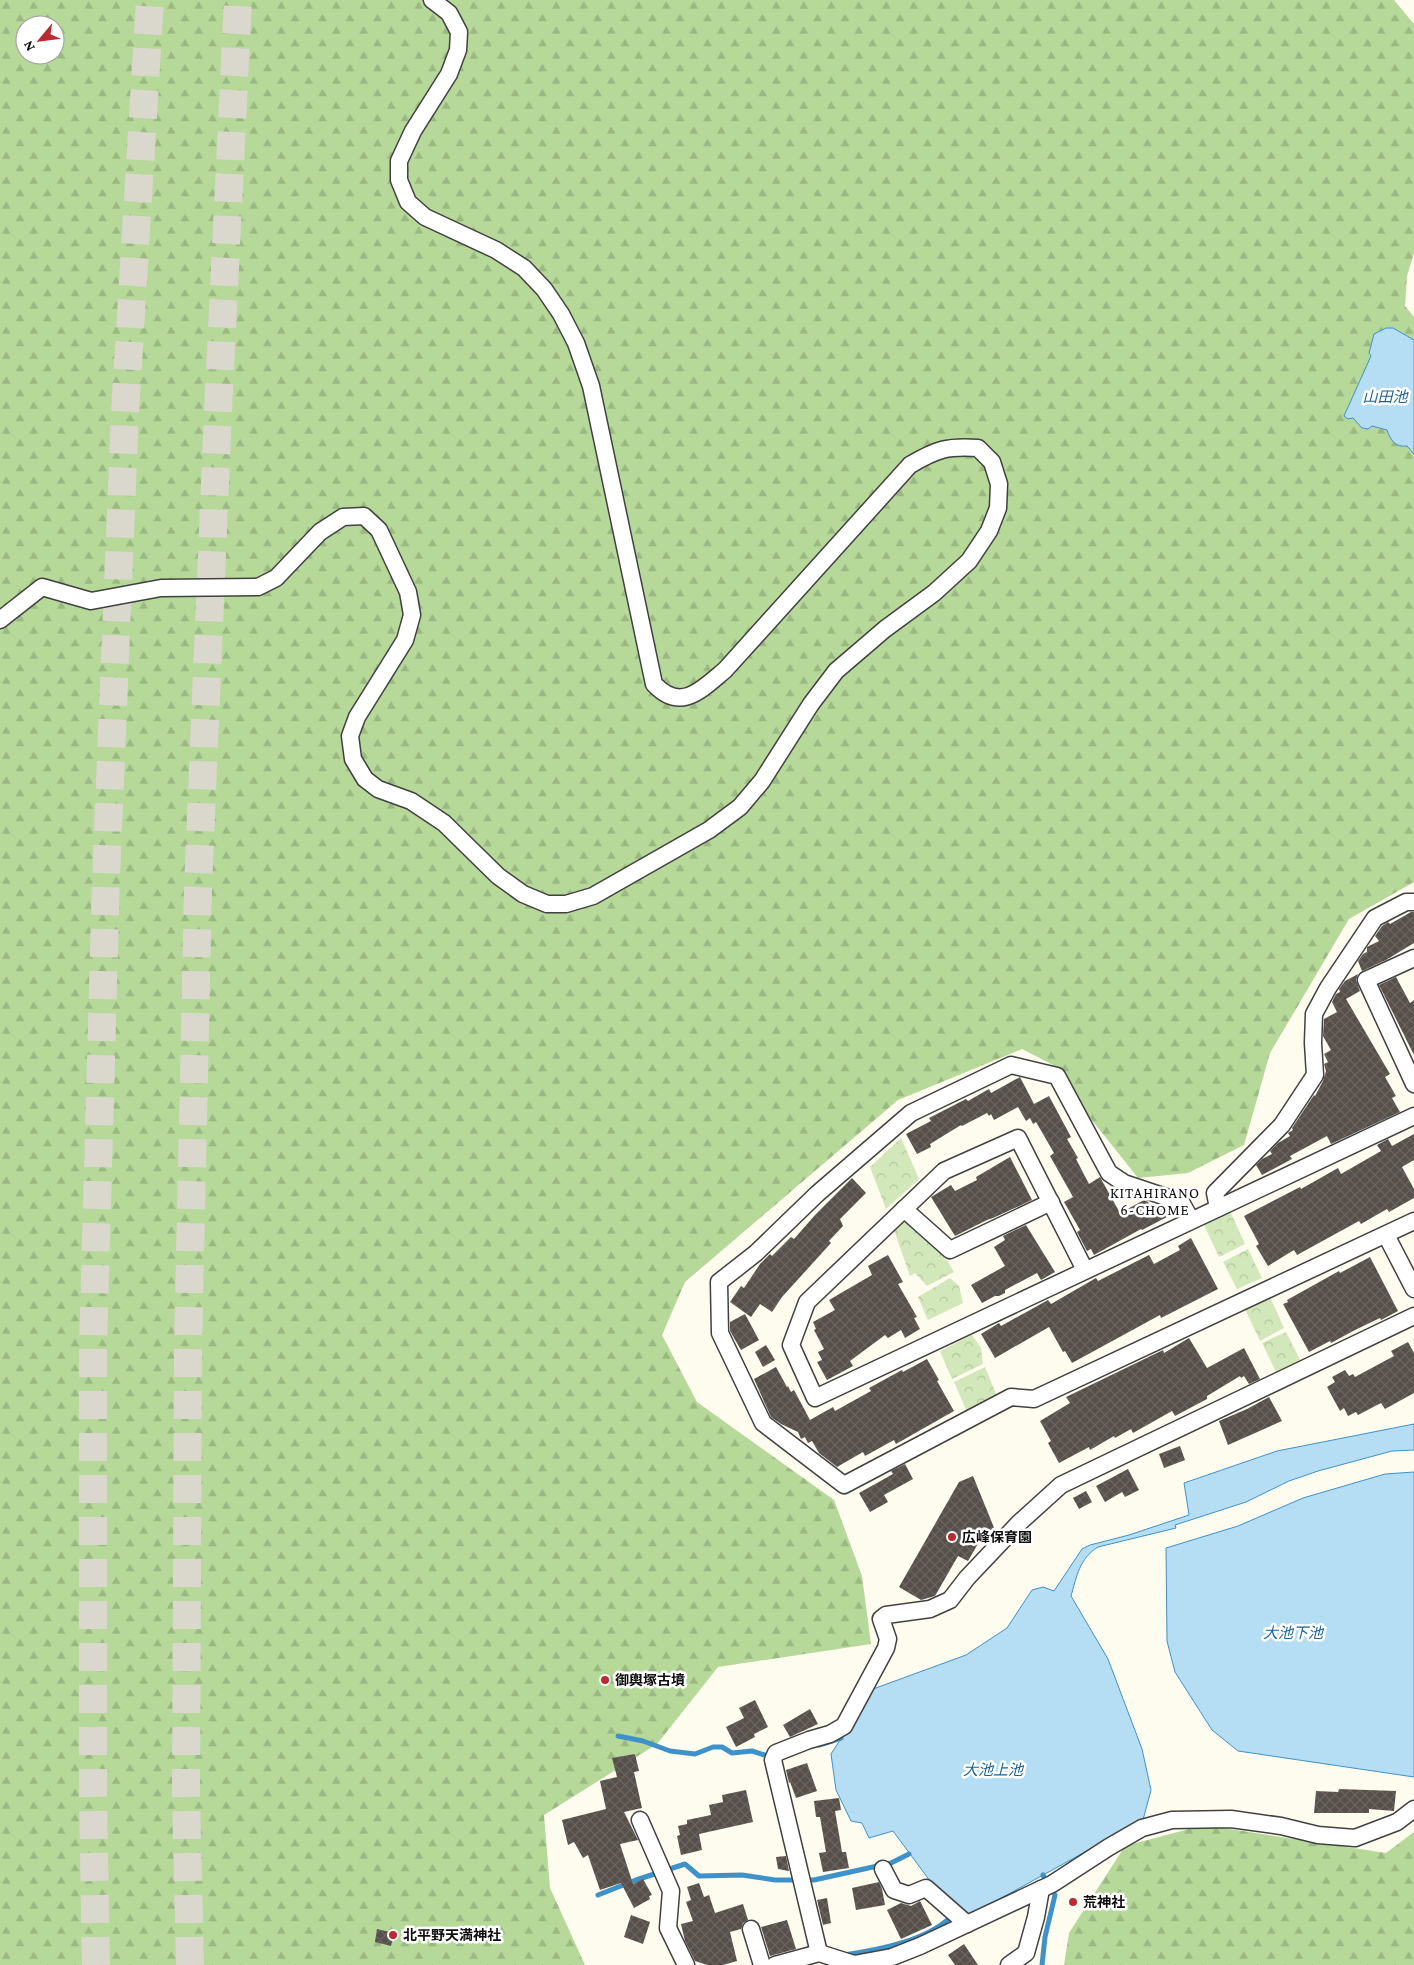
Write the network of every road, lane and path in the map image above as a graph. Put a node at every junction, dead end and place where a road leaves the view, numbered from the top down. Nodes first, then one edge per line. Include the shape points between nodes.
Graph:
1 (432, 0) edge
2 (0, 620) edge
3 (1414, 902) edge
4 (1414, 958) edge
5 (1414, 1084) edge
6 (1414, 1116) edge
7 (1051, 1202) junction
8 (1218, 1208) junction
9 (904, 1209) junction
10 (1191, 1220) junction
11 (1414, 1221) edge
12 (1386, 1235) junction
13 (1085, 1270) junction
14 (1414, 1289) edge
15 (1414, 1316) edge
16 (1414, 1809) edge
17 (640, 1820) dead end
18 (883, 1869) dead end
19 (1041, 1889) junction
20 (967, 1924) junction
21 (752, 1929) dead end
22 (819, 1953) junction
23 (853, 1964) edge
24 (686, 1965) edge
25 (762, 1965) edge
26 (775, 1965) edge
27 (1009, 1965) edge

1 - 2 street via 449,12 459,32 458,50 449,74 399,160 399,180 408,202 425,217 496,250 524,268 544,289 576,342 591,386 654,684 664,694 682,698 696,694 725,670 910,465 932,452 955,446 978,448 992,462 999,484 998,508 989,531 969,561 836,671 762,781 740,806 708,830 593,896 566,904 547,904 523,894 498,876 444,822 410,801 378,789 365,779 353,759 350,736 356,717 405,640 412,615 408,592 379,530 364,516 343,517 320,532 276,578 258,587 161,588 91,601 42,587
3 - 8 street via 1406,902 1375,918 1328,988 1314,1014 1315,1075 1282,1125 1215,1193
4 - 5 street via 1366,980
6 - 8 street
7 - 9 street via 950,1250
7 - 9 street via 1018,1138 944,1171
7 - 13 street
8 - 10 street
9 - 13 street via 807,1302 791,1345 815,1398
10 - 12 street via 1181,1202 1124,1184 1109,1173 1057,1076 1011,1065 911,1113 817,1194 756,1253 719,1282 720,1333 763,1423 844,1485 1011,1397 1034,1399
10 - 13 street
11 - 12 street
12 - 14 street
15 - 22 street via 1061,1485 1019,1523 950,1600 930,1609 886,1615 881,1620 888,1639 886,1648 844,1726 776,1753 773,1760
16 - 19 street via 1397,1822 1355,1838 1318,1835 1231,1819 1172,1820 1142,1828
17 - 24 street via 671,1891 668,1928
18 - 20 street via 894,1890 909,1894 926,1888
19 - 20 street
19 - 27 street via 1026,1953
20 - 23 street via 892,1957
21 - 25 street
22 - 23 street
22 - 26 street

